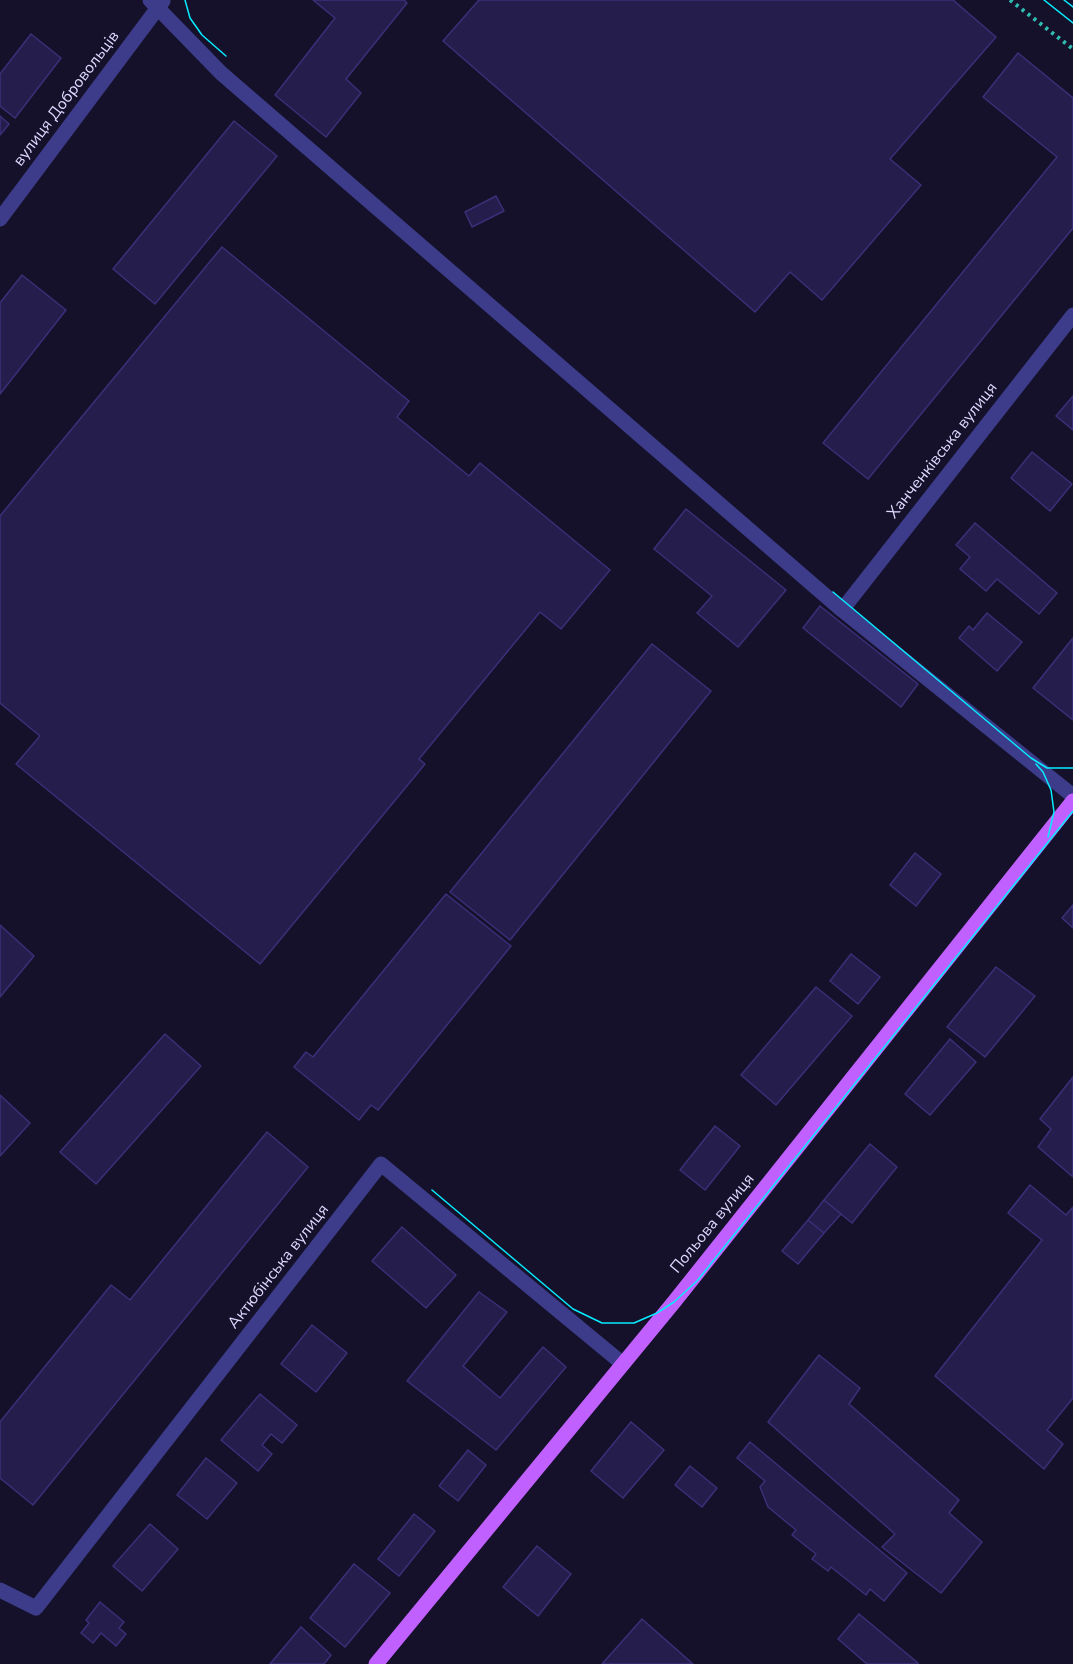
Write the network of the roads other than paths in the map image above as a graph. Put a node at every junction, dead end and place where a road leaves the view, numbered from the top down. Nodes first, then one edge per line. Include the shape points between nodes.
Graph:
1 (157, 2) edge
2 (0, 219) edge
3 (1073, 315) edge
4 (842, 609) junction
5 (1073, 796) edge
6 (1073, 801) edge
7 (623, 1364) junction
8 (0, 1590) edge
9 (376, 1664) edge

1 - 2 street, вулиця Добровольців
1 - 4 street via 221,73
3 - 4 street, Ханченківська вулиця
4 - 5 street
6 - 7 main road, Польова вулиця
7 - 8 street, Актюбінська вулиця via 381,1164 36,1608
7 - 9 main road, Польова вулиця

